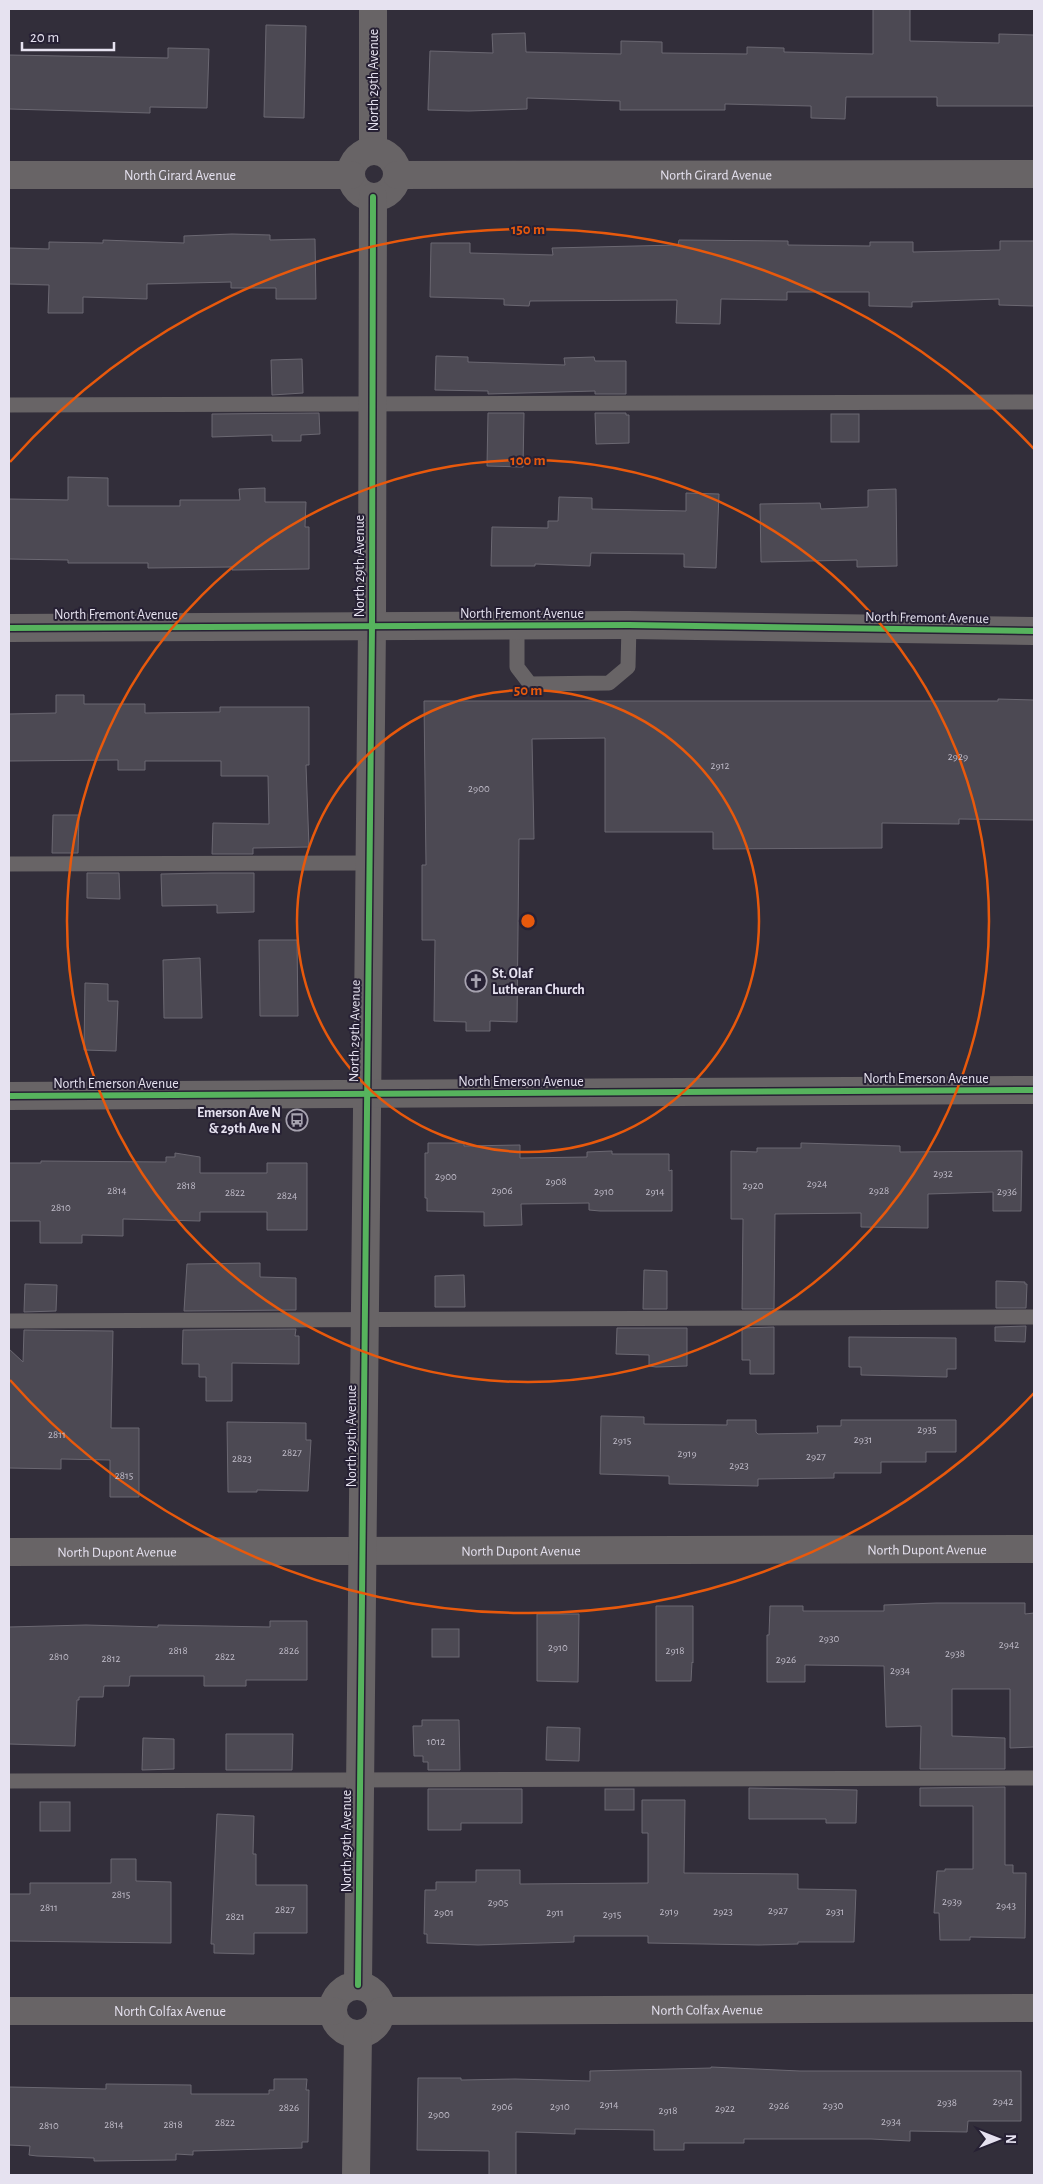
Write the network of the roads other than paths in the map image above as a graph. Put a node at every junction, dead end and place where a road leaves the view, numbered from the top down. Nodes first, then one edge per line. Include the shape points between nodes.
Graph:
1 (373, 9) edge
2 (373, 151) junction
3 (1034, 174) edge
4 (9, 175) edge
5 (351, 175) junction
6 (397, 175) junction
7 (373, 197) junction
8 (1034, 402) edge
9 (9, 405) edge
10 (373, 405) junction
11 (372, 625) junction
12 (629, 625) junction
13 (517, 626) junction
14 (9, 628) edge
15 (1034, 631) edge
16 (368, 863) junction
17 (9, 864) edge
18 (1034, 1090) edge
19 (366, 1095) junction
20 (9, 1096) edge
21 (1034, 1317) edge
22 (363, 1319) junction
23 (9, 1321) edge
24 (1034, 1549) edge
25 (362, 1550) junction
26 (9, 1552) edge
27 (1034, 1778) edge
28 (359, 1780) junction
29 (9, 1781) edge
30 (358, 1985) junction
31 (1034, 2008) edge
32 (9, 2011) edge
33 (333, 2011) junction
34 (381, 2011) junction
35 (358, 2034) junction
36 (356, 2175) edge

1 - 2 street, North 29th Avenue
2 - 5 street via 366,152 355,162
2 - 6 street via 380,151 393,160
3 - 6 street, North Girard Avenue
4 - 5 street, North Girard Avenue
5 - 7 street via 356,187 366,196
6 - 7 street via 396,182 386,194
7 - 10 street, North 29th Avenue
8 - 10 lane
9 - 10 lane
10 - 11 street, North 29th Avenue
11 - 13 street, North Fremont Avenue
11 - 14 street, North Fremont Avenue
11 - 16 street, North 29th Avenue
12 - 13 street, North Fremont Avenue
12 - 13 lane via 628,667 609,683 530,684 517,667
12 - 15 street, North Fremont Avenue
16 - 17 lane
16 - 19 street, North 29th Avenue
18 - 19 street, North Emerson Avenue
19 - 20 street, North Emerson Avenue
19 - 22 street, North 29th Avenue
21 - 22 lane
22 - 23 lane
22 - 25 street, North 29th Avenue
24 - 25 street, North Dupont Avenue
25 - 26 street, North Dupont Avenue
25 - 28 street, North 29th Avenue
27 - 28 lane
28 - 29 lane
28 - 30 street, North 29th Avenue
30 - 33 street via 343,1990 337,1996
30 - 34 street via 377,1996
31 - 34 street, North Colfax Avenue
32 - 33 street, North Colfax Avenue
33 - 35 street via 338,2025
34 - 35 street via 377,2024
35 - 36 street

